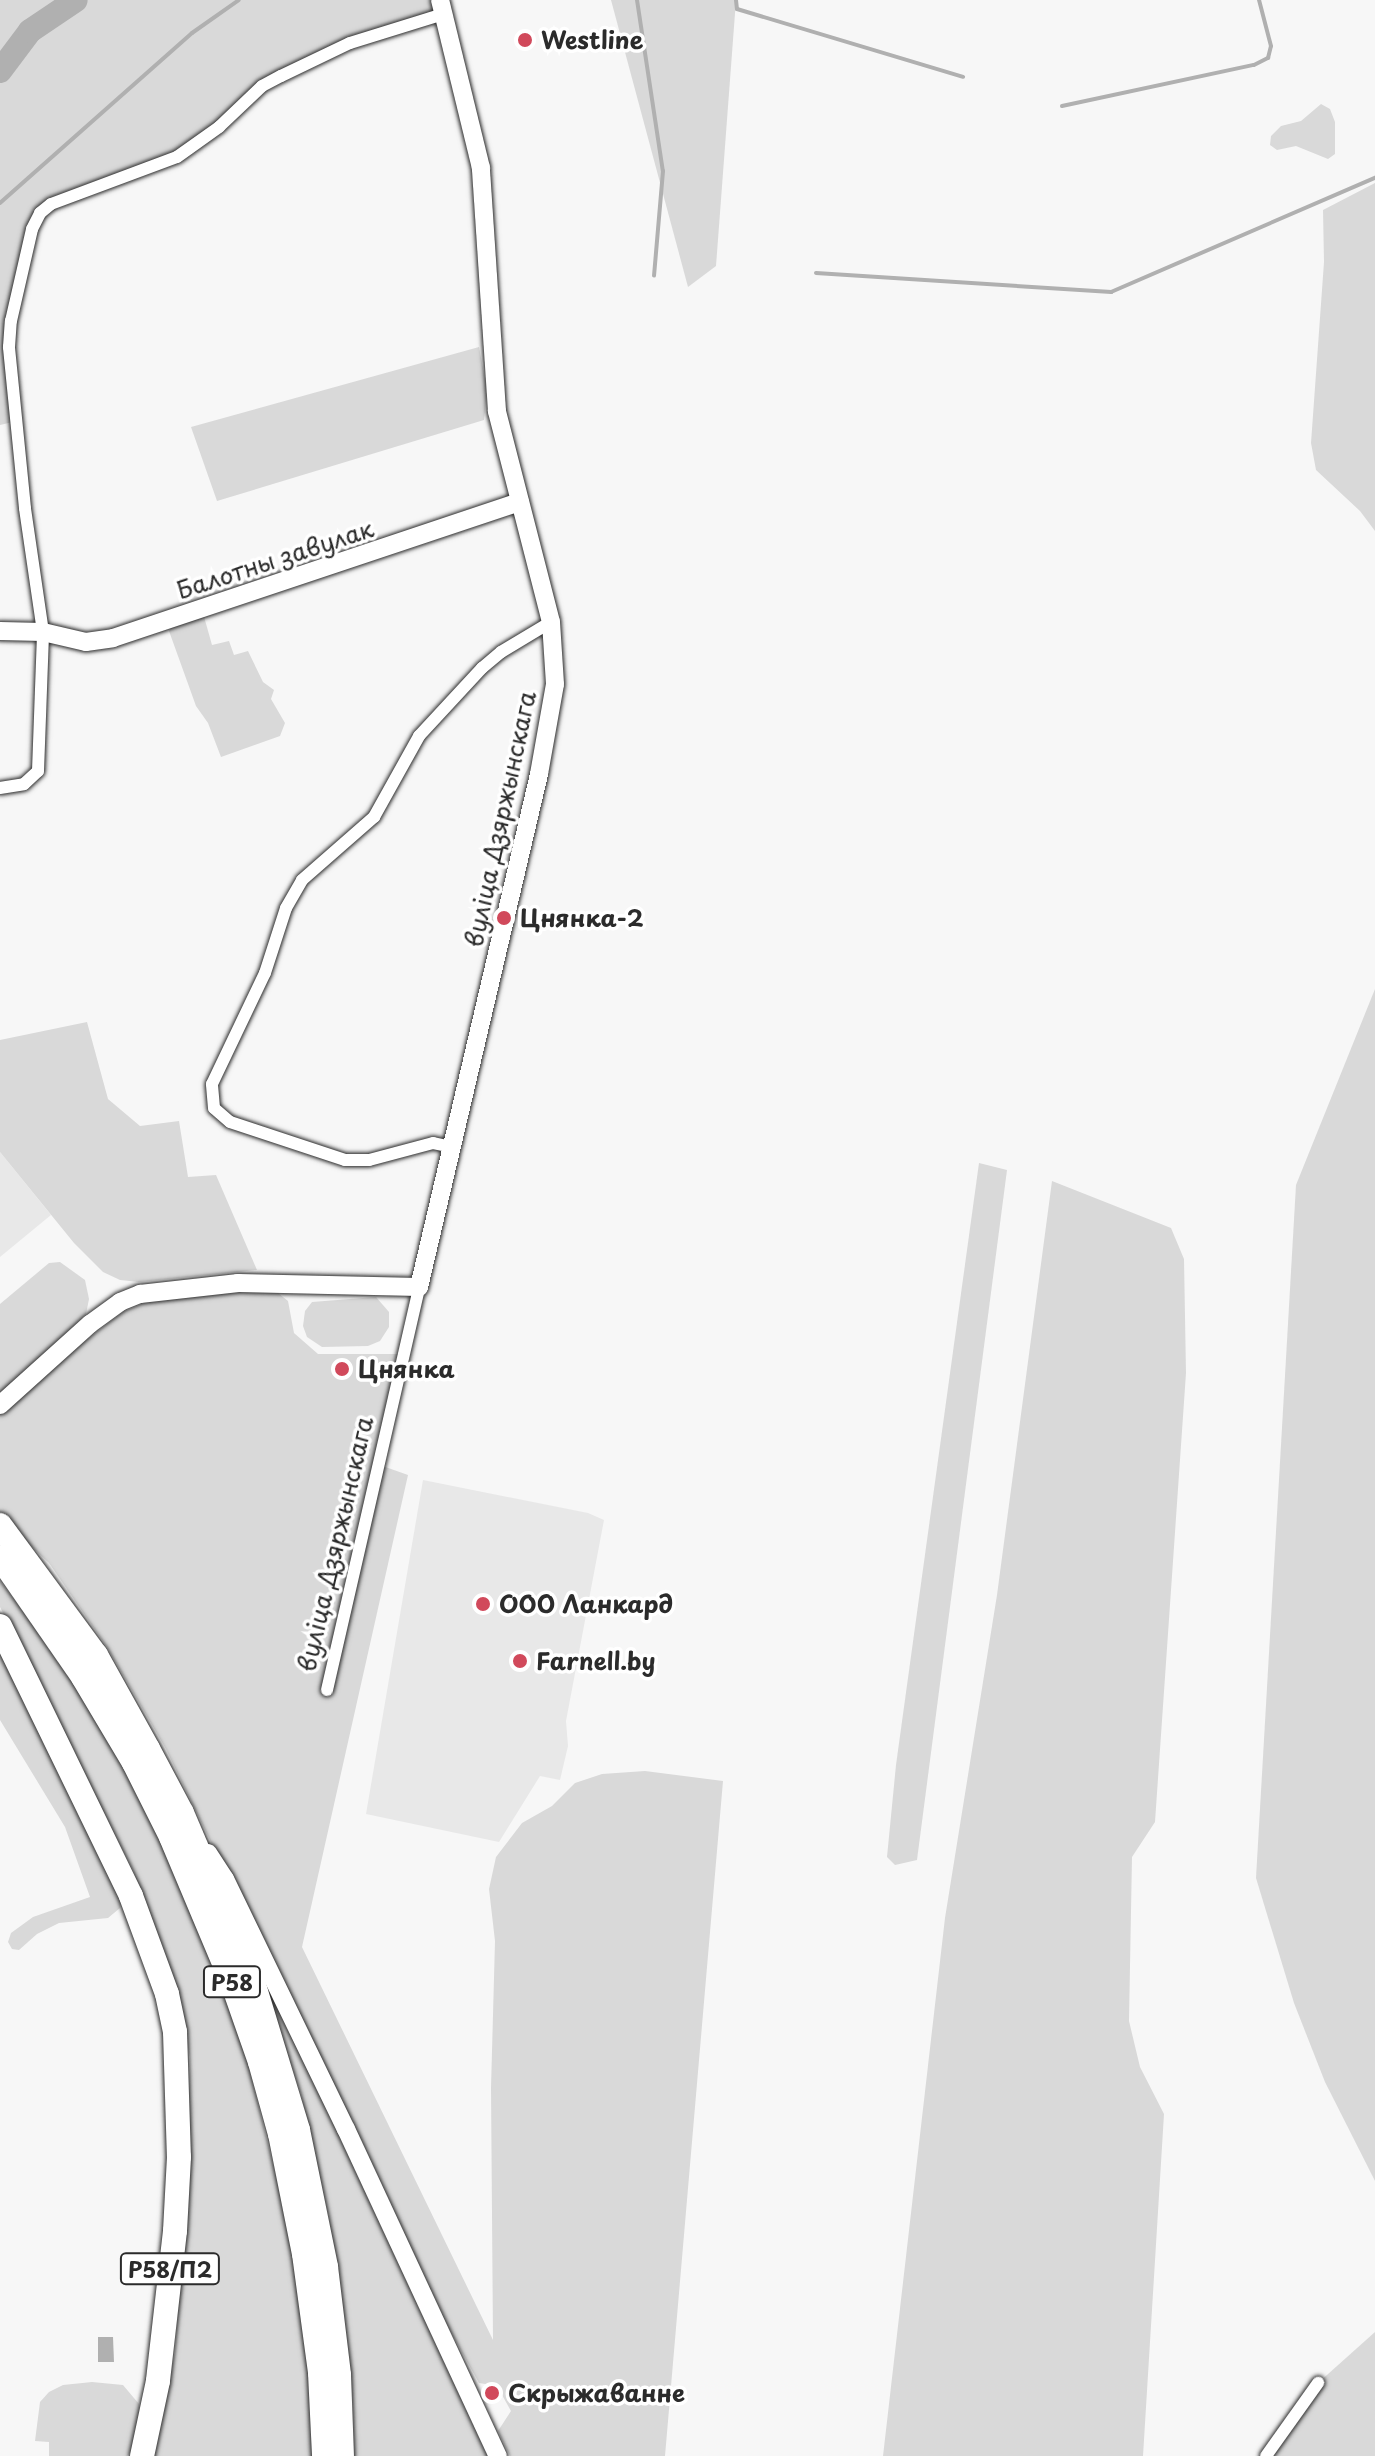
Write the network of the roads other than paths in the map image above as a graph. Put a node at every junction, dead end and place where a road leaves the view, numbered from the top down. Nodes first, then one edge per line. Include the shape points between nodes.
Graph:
1 (441, 7) edge
2 (520, 502) junction
3 (551, 622) junction
4 (0, 631) edge
5 (43, 632) junction
6 (0, 788) edge
7 (452, 1147) junction
8 (419, 1287) junction
9 (0, 1405) edge
10 (0, 1525) edge
11 (0, 1557) edge
12 (0, 1626) edge
13 (327, 1690) dead end
14 (182, 1813) junction
15 (1318, 2383) dead end
16 (142, 2456) edge
17 (324, 2456) edge
18 (342, 2456) edge
19 (498, 2456) edge
20 (1266, 2456) edge

1 - 2 main road, вуліца Дзяржынскага via 481,168 497,411
1 - 5 street via 262,86 177,157 51,204 40,213 11,321 17,421
2 - 3 main road, вуліца Дзяржынскага
2 - 5 main road, Балотны завулак via 113,638 86,642
3 - 7 main road, вуліца Дзяржынскага via 552,714
3 - 7 street via 501,652 472,679 419,736 374,817 302,880 212,1084 214,1108 230,1122 345,1160 369,1160 433,1143
4 - 5 main road, Балотны завулак
5 - 6 street via 38,771 24,784
7 - 8 main road, вуліца Дзяржынскага
8 - 9 main road via 238,1283 140,1294 90,1324
8 - 13 street, вуліца Дзяржынскага
10 - 14 highway, Р58 via 96,1655
11 - 17 highway, Р58 via 83,1677 134,1763 232,1982 268,2091 304,2254 320,2373
12 - 16 highway, Р58/П2 via 125,1881 152,1948 175,2032 175,2231 158,2381
14 - 18 highway, Р58 via 251,1975 298,2130 326,2267
14 - 19 main road via 225,1879
15 - 20 street

